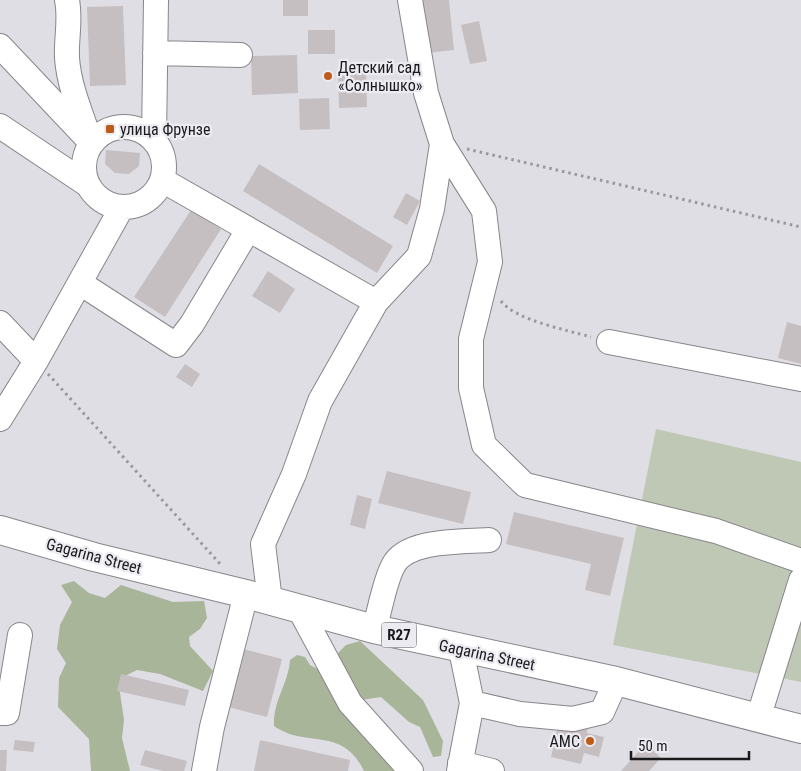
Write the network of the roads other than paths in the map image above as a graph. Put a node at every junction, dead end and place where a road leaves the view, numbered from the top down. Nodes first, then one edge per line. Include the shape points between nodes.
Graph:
1 (67, 0) edge
2 (156, 0) edge
3 (410, 0) edge
4 (0, 46) edge
5 (155, 53) junction
6 (240, 55) dead end
7 (0, 126) edge
8 (154, 139) junction
9 (92, 143) junction
10 (442, 144) junction
11 (162, 180) junction
12 (88, 185) junction
13 (122, 207) junction
14 (248, 230) junction
15 (80, 283) junction
16 (376, 302) junction
17 (0, 323) edge
18 (609, 342) road end
19 (36, 361) junction
20 (801, 379) edge
21 (0, 419) edge
22 (0, 530) edge
23 (489, 540) dead end
24 (801, 561) edge
25 (801, 580) edge
26 (258, 597) junction
27 (300, 610) junction
28 (374, 629) junction
29 (20, 635) dead end
30 (461, 650) junction
31 (616, 682) junction
32 (472, 703) junction
33 (3, 713) edge
34 (758, 718) junction
35 (801, 729) edge
36 (460, 767) edge
37 (204, 771) edge
38 (411, 771) edge
39 (492, 771) edge

1 - 9 street via 70,13 68,58 78,104
2 - 5 street
3 - 10 street via 426,92
4 - 9 street
5 - 6 street
5 - 8 street
7 - 12 street
8 - 9 street via 145,132 122,126 105,132
8 - 11 street via 164,158
9 - 12 street via 84,164
10 - 16 street via 432,209 419,256
10 - 24 street via 484,211 490,262 471,339 472,388 484,445 525,485 716,531
11 - 13 street via 158,190 142,203
11 - 14 street
12 - 13 street via 109,204
13 - 15 street
14 - 15 street via 176,345
14 - 16 street
15 - 19 street
16 - 26 street via 320,401 294,474 263,544
17 - 19 street
18 - 20 street
19 - 21 street
22 - 26 main road, Gagarina Street / R27 via 94,557
23 - 28 street via 424,546 406,552 393,566
25 - 34 street
26 - 27 main road, Gagarina Street / R27
26 - 37 street via 212,726
27 - 28 main road, Gagarina Street / R27
27 - 38 street via 350,703
28 - 30 main road, Gagarina Street / R27
29 - 33 street
30 - 31 main road, Gagarina Street / R27
30 - 32 street
31 - 32 street via 602,712 573,719 520,714
31 - 34 main road, Gagarina Street / R27
32 - 36 street
34 - 35 main road, Gagarina Street / R27
36 - 39 street

